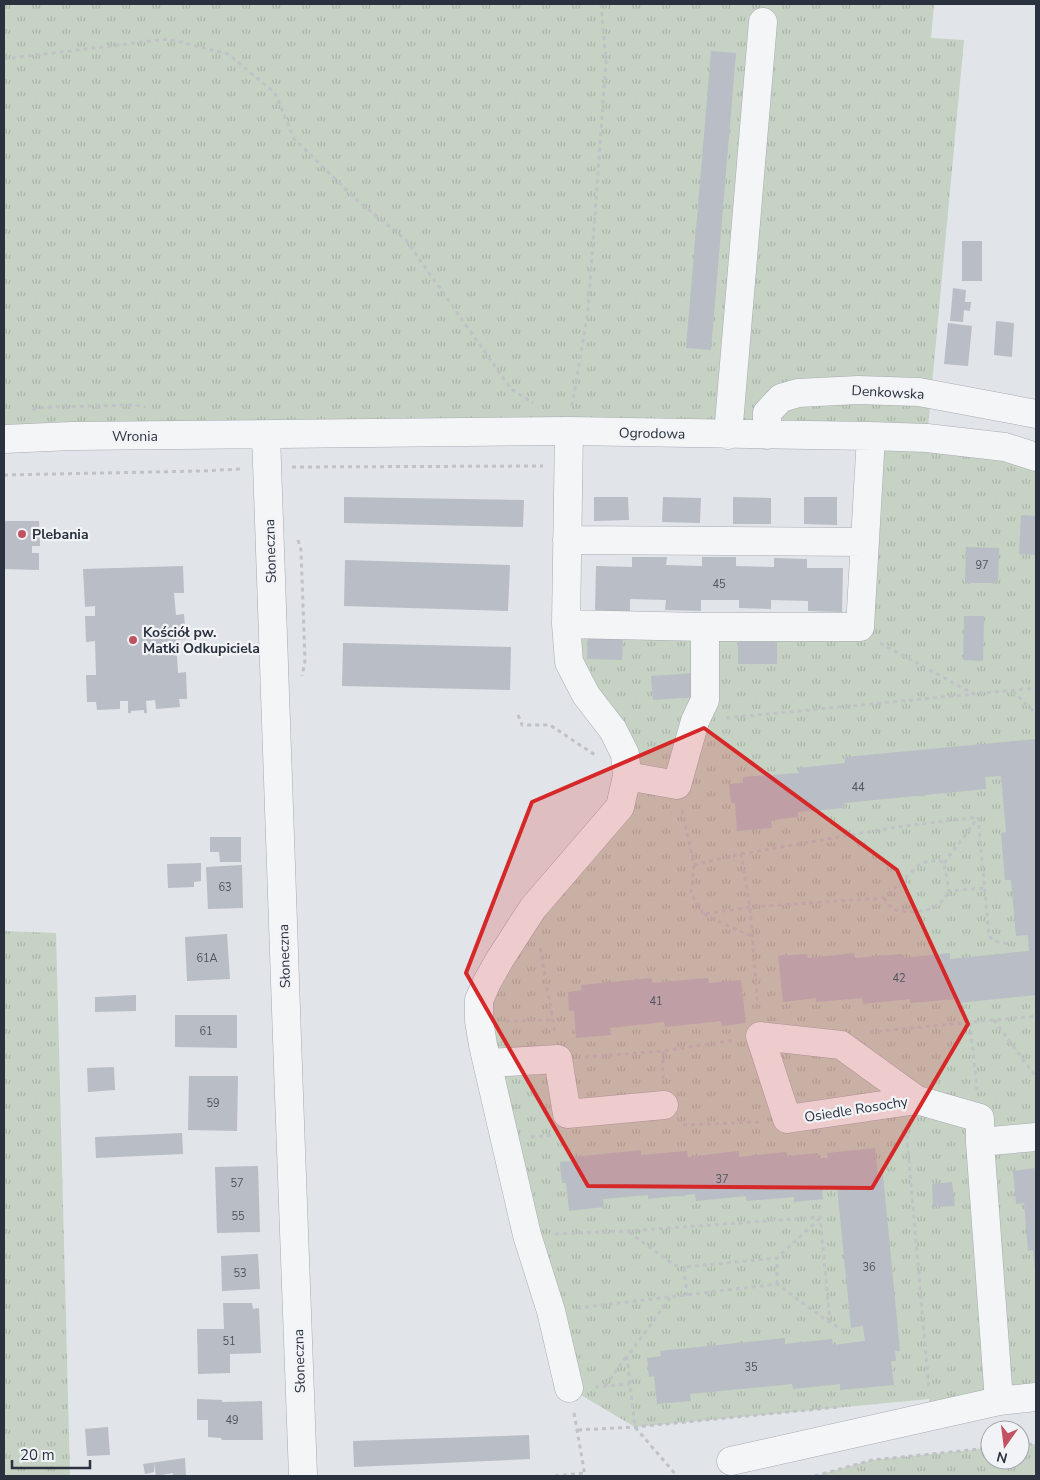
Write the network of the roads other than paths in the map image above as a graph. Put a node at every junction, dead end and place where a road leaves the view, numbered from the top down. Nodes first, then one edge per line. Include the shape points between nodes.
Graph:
1 (763, 22) dead end
2 (1036, 414) edge
3 (569, 432) junction
4 (266, 435) junction
5 (728, 435) junction
6 (767, 435) junction
7 (871, 436) junction
8 (4, 439) edge
9 (1036, 457) edge
10 (567, 540) junction
11 (865, 542) junction
12 (566, 624) junction
13 (705, 627) junction
14 (627, 776) junction
15 (489, 1063) junction
16 (911, 1100) junction
17 (664, 1105) dead end
18 (980, 1130) junction
19 (1036, 1137) edge
20 (569, 1388) road end
21 (1036, 1398) edge
22 (1000, 1401) junction
23 (731, 1461) dead end
24 (303, 1476) edge

1 - 5 street
2 - 6 street, Denkowska via 919,392 858,390 798,393 781,398 767,413
3 - 4 street, Ogrodowa
3 - 5 street, Ogrodowa
3 - 10 street
4 - 8 street, Wronia
4 - 24 street, Słoneczna
5 - 6 street, Ogrodowa
6 - 7 street, Ogrodowa
7 - 9 street, Ogrodowa via 927,438 1005,447
7 - 11 street
10 - 11 street
10 - 12 street
11 - 13 street via 860,627
12 - 13 street
12 - 14 street via 569,662 586,696 613,730 625,754
13 - 14 street via 705,700 695,721 677,785
14 - 15 street via 620,807 533,908 487,982 479,1000 479,1021
15 - 17 street via 558,1059 567,1114
15 - 20 street via 527,1235 551,1311
16 - 16 street, Osiedle Rosochy via 840,1045 760,1036 787,1119
16 - 18 street, Osiedle Rosochy
18 - 19 street, Osiedle Rosochy
18 - 22 street
21 - 22 street
22 - 23 street

